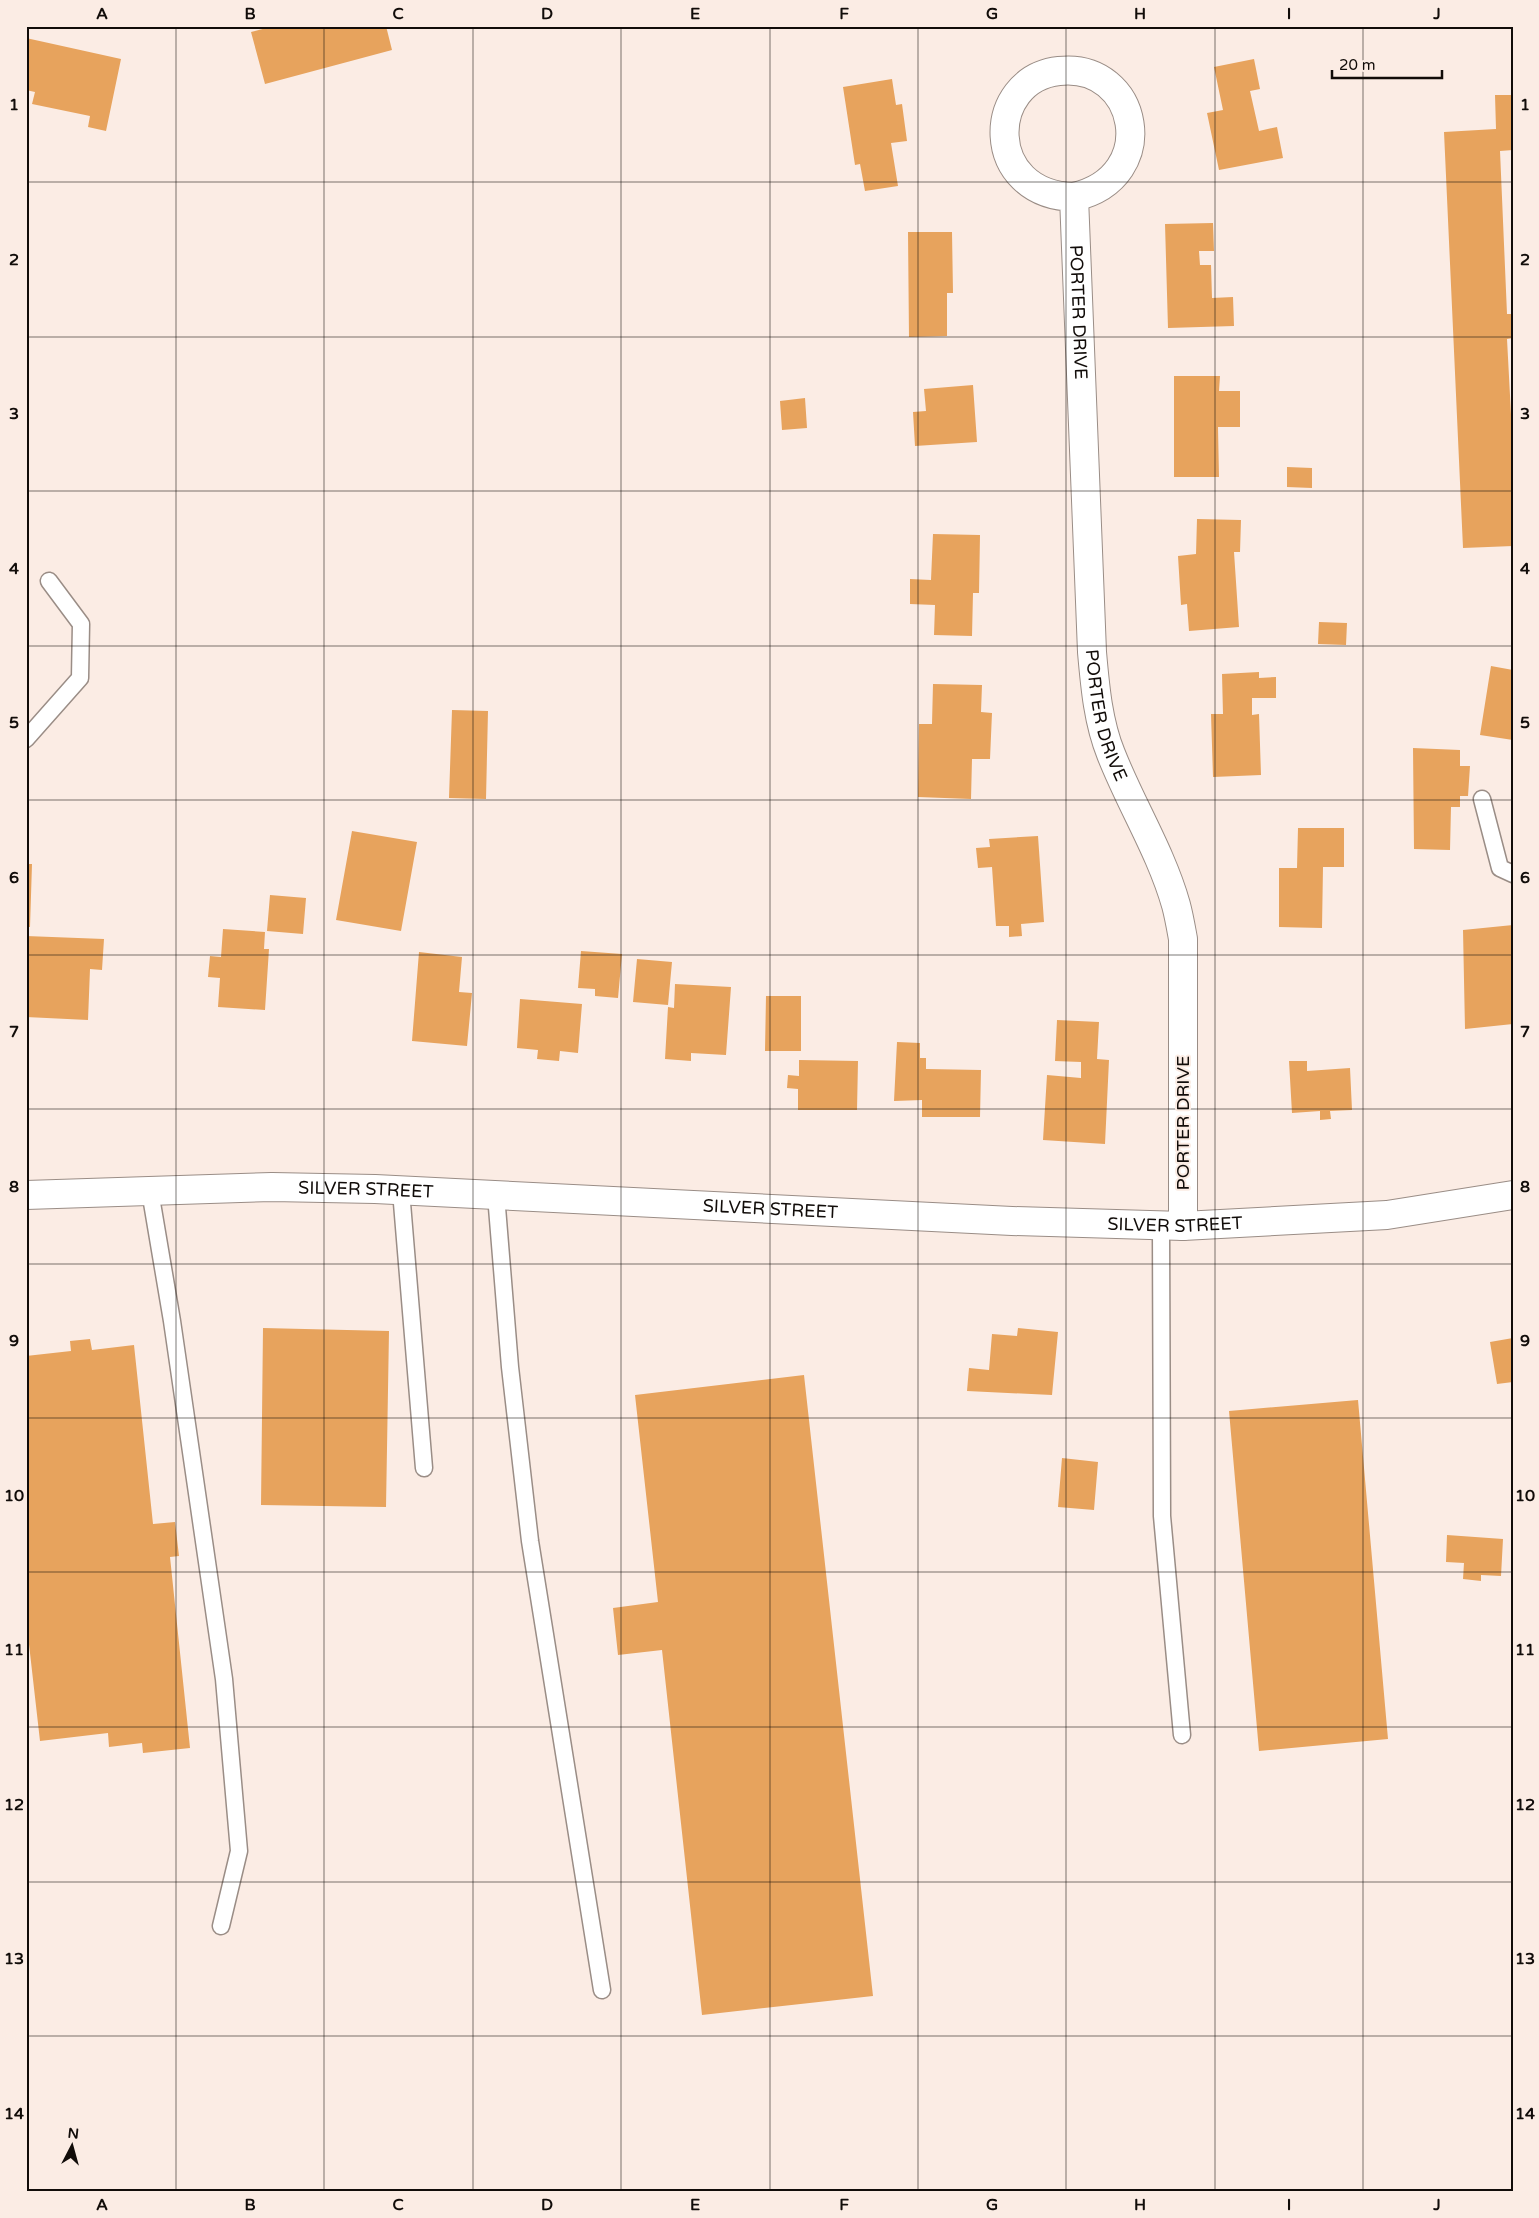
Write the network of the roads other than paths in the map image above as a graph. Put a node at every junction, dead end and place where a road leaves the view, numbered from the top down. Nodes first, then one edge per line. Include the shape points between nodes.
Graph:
1 (1074, 196) junction
2 (48, 581) dead end
3 (26, 739) edge
4 (1482, 799) dead end
5 (1513, 874) edge
6 (150, 1191) junction
7 (401, 1191) junction
8 (26, 1195) edge
9 (496, 1195) junction
10 (1513, 1195) edge
11 (1172, 1226) junction
12 (424, 1468) dead end
13 (1182, 1735) dead end
14 (221, 1926) dead end
15 (602, 1990) dead end

1 - 1 street via 1100,188 1120,170 1130,144 1129,118 1108,84 1083,72 1056,71 1031,82 1012,102 1004,129 1004,142 1014,168 1028,183 1047,194
1 - 11 street, PORTER DRIVE via 1095,688 1111,753 1167,879 1177,906 1182,939
2 - 3 lane via 81,624 80,678
4 - 5 lane via 1500,868
6 - 7 street, SILVER STREET via 272,1187
6 - 8 street, SILVER STREET
6 - 14 lane via 224,1679 239,1851
7 - 9 street, SILVER STREET
7 - 12 lane
9 - 11 street, SILVER STREET
9 - 15 lane via 510,1367 530,1541
10 - 11 street, SILVER STREET via 1387,1214
11 - 13 lane via 1162,1516

